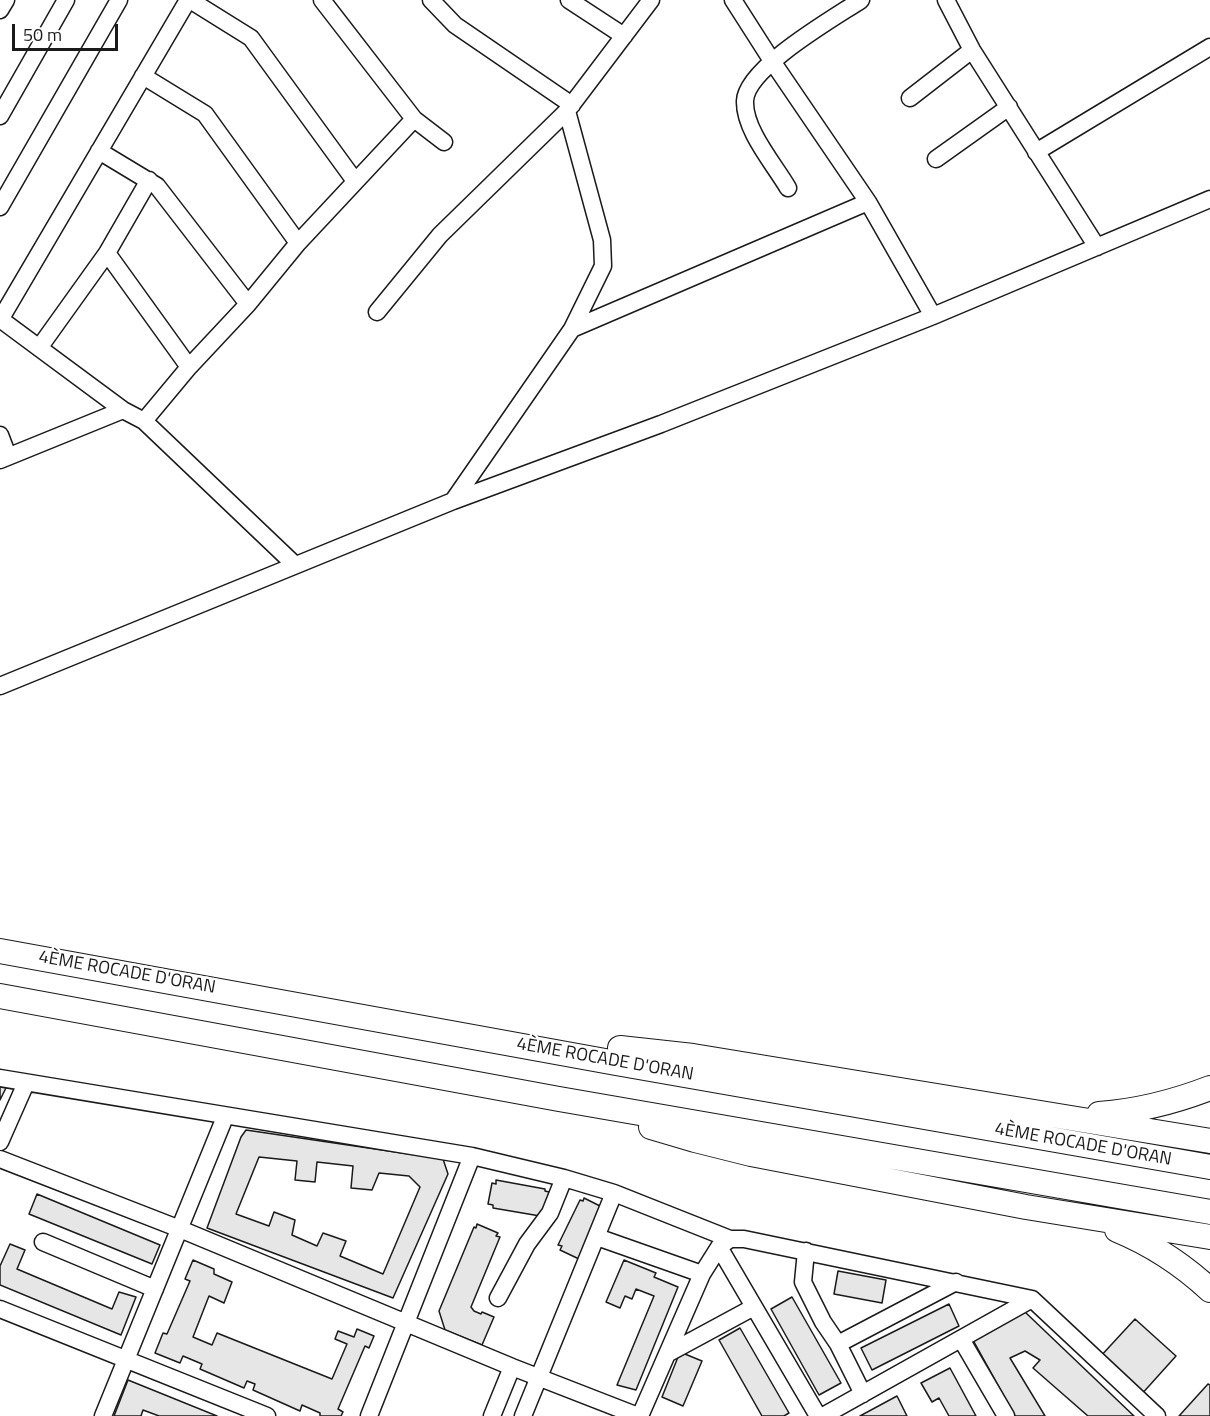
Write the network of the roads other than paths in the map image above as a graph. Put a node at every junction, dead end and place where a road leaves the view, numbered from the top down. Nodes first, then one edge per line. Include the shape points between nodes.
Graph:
1 (6, 0) edge
2 (66, 0) edge
3 (119, 0) edge
4 (189, 0) edge
5 (322, 0) edge
6 (431, 0) edge
7 (570, 0) edge
8 (651, 0) edge
9 (733, 0) edge
10 (861, 0) edge
11 (946, 0) edge
12 (0, 10) edge
13 (624, 36) junction
14 (1210, 47) edge
15 (972, 50) junction
16 (771, 61) junction
17 (143, 76) junction
18 (910, 98) dead end
19 (1008, 107) junction
20 (570, 108) junction
21 (0, 116) edge
22 (414, 119) junction
23 (444, 142) dead end
24 (99, 151) junction
25 (1036, 152) junction
26 (936, 159) dead end
27 (149, 180) junction
28 (355, 181) junction
29 (788, 188) dead end
30 (1210, 198) edge
31 (868, 202) junction
32 (0, 207) edge
33 (298, 243) junction
34 (1097, 247) junction
35 (107, 253) junction
36 (248, 304) junction
37 (377, 312) dead end
38 (933, 316) junction
39 (0, 320) edge
40 (572, 329) junction
41 (39, 348) junction
42 (189, 367) junction
43 (123, 410) junction
44 (144, 421) junction
45 (0, 435) edge
46 (4, 458) edge
47 (453, 501) junction
48 (294, 564) junction
49 (0, 686) edge
50 (0, 951) edge
51 (0, 996) edge
52 (476, 1038) junction
53 (0, 1078) edge
54 (26, 1083) junction
55 (1210, 1089) edge
56 (559, 1099) junction
57 (225, 1116) junction
58 (1062, 1116) junction
59 (1210, 1141) edge
60 (0, 1142) edge
61 (472, 1156) junction
62 (0, 1159) edge
63 (1210, 1167) edge
64 (564, 1178) junction
65 (614, 1194) junction
66 (1210, 1212) edge
67 (1085, 1216) junction
68 (180, 1229) junction
69 (597, 1237) junction
70 (1210, 1238) edge
71 (43, 1242) dead end
72 (724, 1243) junction
73 (806, 1251) junction
74 (702, 1274) junction
75 (956, 1282) junction
76 (155, 1289) junction
77 (1210, 1290) edge
78 (498, 1298) dead end
79 (1032, 1299) junction
80 (754, 1308) junction
81 (0, 1309) edge
82 (406, 1323) junction
83 (961, 1339) junction
84 (838, 1344) junction
85 (667, 1354) junction
86 (126, 1359) junction
87 (512, 1367) junction
88 (539, 1377) junction
89 (863, 1394) junction
90 (257, 1414) edge
91 (103, 1416) edge
92 (369, 1416) edge
93 (492, 1416) edge
94 (523, 1416) edge
95 (639, 1416) edge
96 (818, 1416) edge
97 (823, 1416) edge
98 (1006, 1416) edge
99 (1157, 1416) edge

1 - 12 street
2 - 21 street
3 - 32 street
4 - 17 street
4 - 28 street via 251,38
5 - 22 street
6 - 20 street via 455,25
7 - 13 street
8 - 13 street
9 - 16 street
10 - 16 street
11 - 15 street
13 - 20 street
14 - 25 street
15 - 18 street
15 - 19 street
16 - 29 street via 747,89 745,102 758,141
16 - 31 street
17 - 24 street
17 - 33 street via 205,114
19 - 25 street
19 - 26 street
20 - 37 street via 440,235
20 - 40 street via 602,240 603,266
22 - 23 street
22 - 28 street
24 - 27 street
24 - 39 street
25 - 34 street
27 - 35 street
27 - 36 street
28 - 33 street
30 - 34 street
31 - 38 street
31 - 40 street
33 - 36 street
34 - 38 street
35 - 41 street
35 - 42 street
36 - 42 street
38 - 47 street
39 - 41 street
40 - 47 street
41 - 43 street
42 - 44 street
43 - 44 street
43 - 46 street
44 - 48 street
45 - 46 street
47 - 48 street
48 - 49 street
50 - 52 highway, 4ÈME ROCADE D'ORAN
51 - 56 highway
52 - 58 highway via 573,1043 693,1056
52 - 63 highway, 4ÈME ROCADE D'ORAN
53 - 54 street
54 - 57 street
54 - 60 street
55 - 58 highway via 1144,1109
56 - 66 highway
56 - 67 highway via 751,1154
57 - 61 street
57 - 68 street
58 - 59 highway
61 - 64 street
61 - 82 street
62 - 68 street
64 - 65 street
64 - 78 street via 550,1213 527,1244
65 - 69 street
65 - 72 street
67 - 70 highway
67 - 77 highway via 1138,1239
68 - 76 street
68 - 82 street
69 - 74 street
69 - 88 street
71 - 76 street
72 - 73 street via 744,1239
72 - 74 street
72 - 80 street
73 - 75 street
73 - 84 street via 803,1282
74 - 85 street
75 - 79 street
75 - 84 street
76 - 86 street
79 - 83 street
79 - 99 street
80 - 85 street
80 - 96 street
81 - 86 street
82 - 87 street
82 - 92 street
83 - 89 street
83 - 98 street
84 - 89 street
85 - 95 street
86 - 90 street
86 - 91 street
87 - 88 street
87 - 93 street
88 - 94 street
88 - 95 street
89 - 97 street

